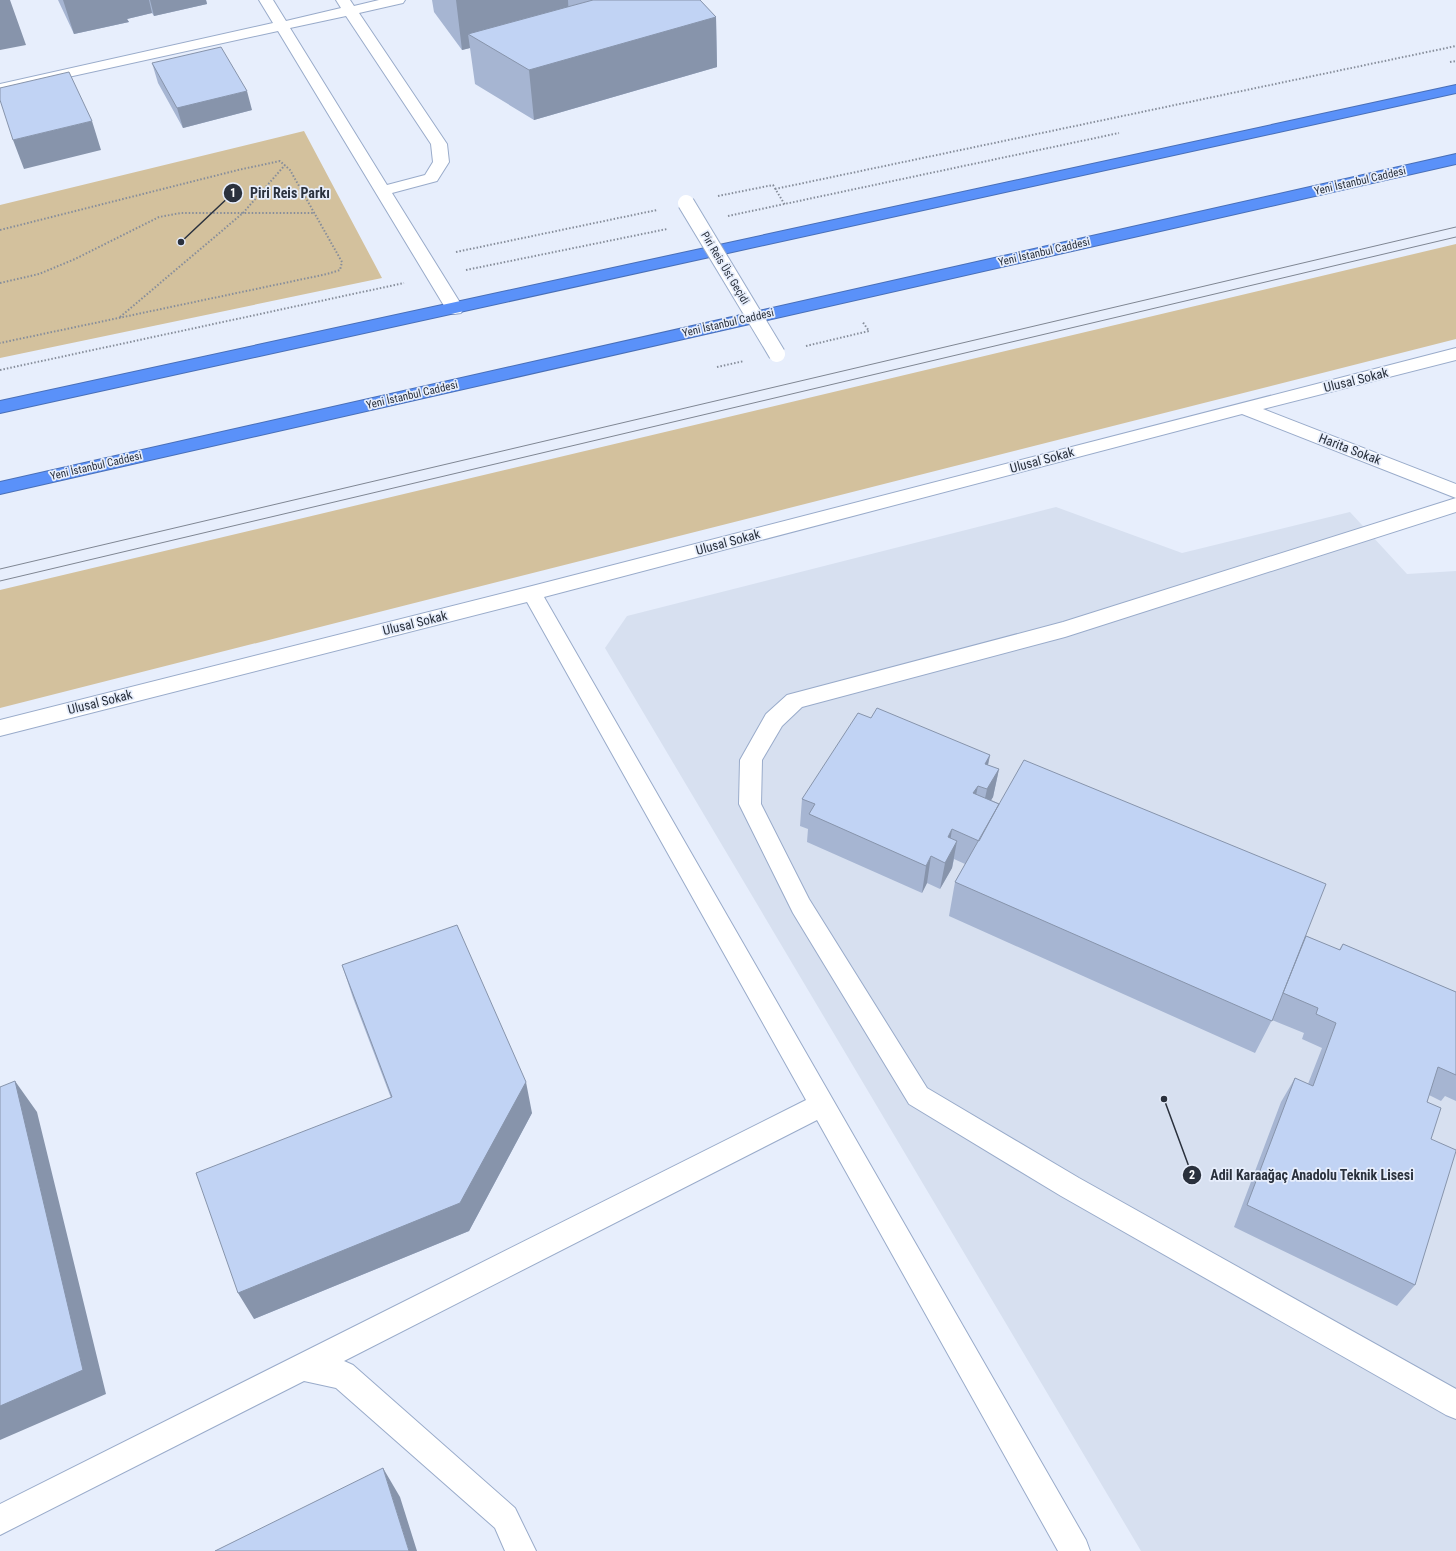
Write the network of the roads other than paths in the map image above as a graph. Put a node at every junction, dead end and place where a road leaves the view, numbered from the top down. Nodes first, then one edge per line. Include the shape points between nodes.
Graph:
1 (266, 0) edge
2 (398, 0) edge
3 (346, 5) edge
4 (282, 25) junction
5 (0, 88) edge
6 (1456, 89) edge
7 (1456, 159) edge
8 (383, 191) junction
9 (686, 203) road end
10 (455, 309) junction
11 (777, 354) road end
12 (1456, 354) edge
13 (0, 407) edge
14 (1243, 408) junction
15 (0, 488) edge
16 (1456, 491) edge
17 (1456, 505) edge
18 (532, 593) junction
19 (0, 728) edge
20 (822, 1105) junction
21 (302, 1367) junction
22 (1456, 1405) edge
23 (0, 1520) edge
24 (521, 1551) edge
25 (1075, 1551) edge

1 - 4 street
2 - 3 street
3 - 4 street
3 - 8 street via 439,144 441,162 431,178
4 - 5 street
4 - 8 street
6 - 10 highway
7 - 15 highway, Yeni İstanbul Caddesi
8 - 10 street
9 - 11 street, Piri Reis Üst Geçidi, bridge
10 - 13 highway
12 - 14 street, Ulusal Sokak
14 - 16 street, Harita Sokak
14 - 18 street, Ulusal Sokak
17 - 22 street via 1065,629 795,701 774,720 751,760 750,804 800,906 918,1096 1070,1187
18 - 19 street, Ulusal Sokak
18 - 20 street
20 - 21 street
20 - 25 street
21 - 23 street
21 - 24 street via 343,1375 505,1518

